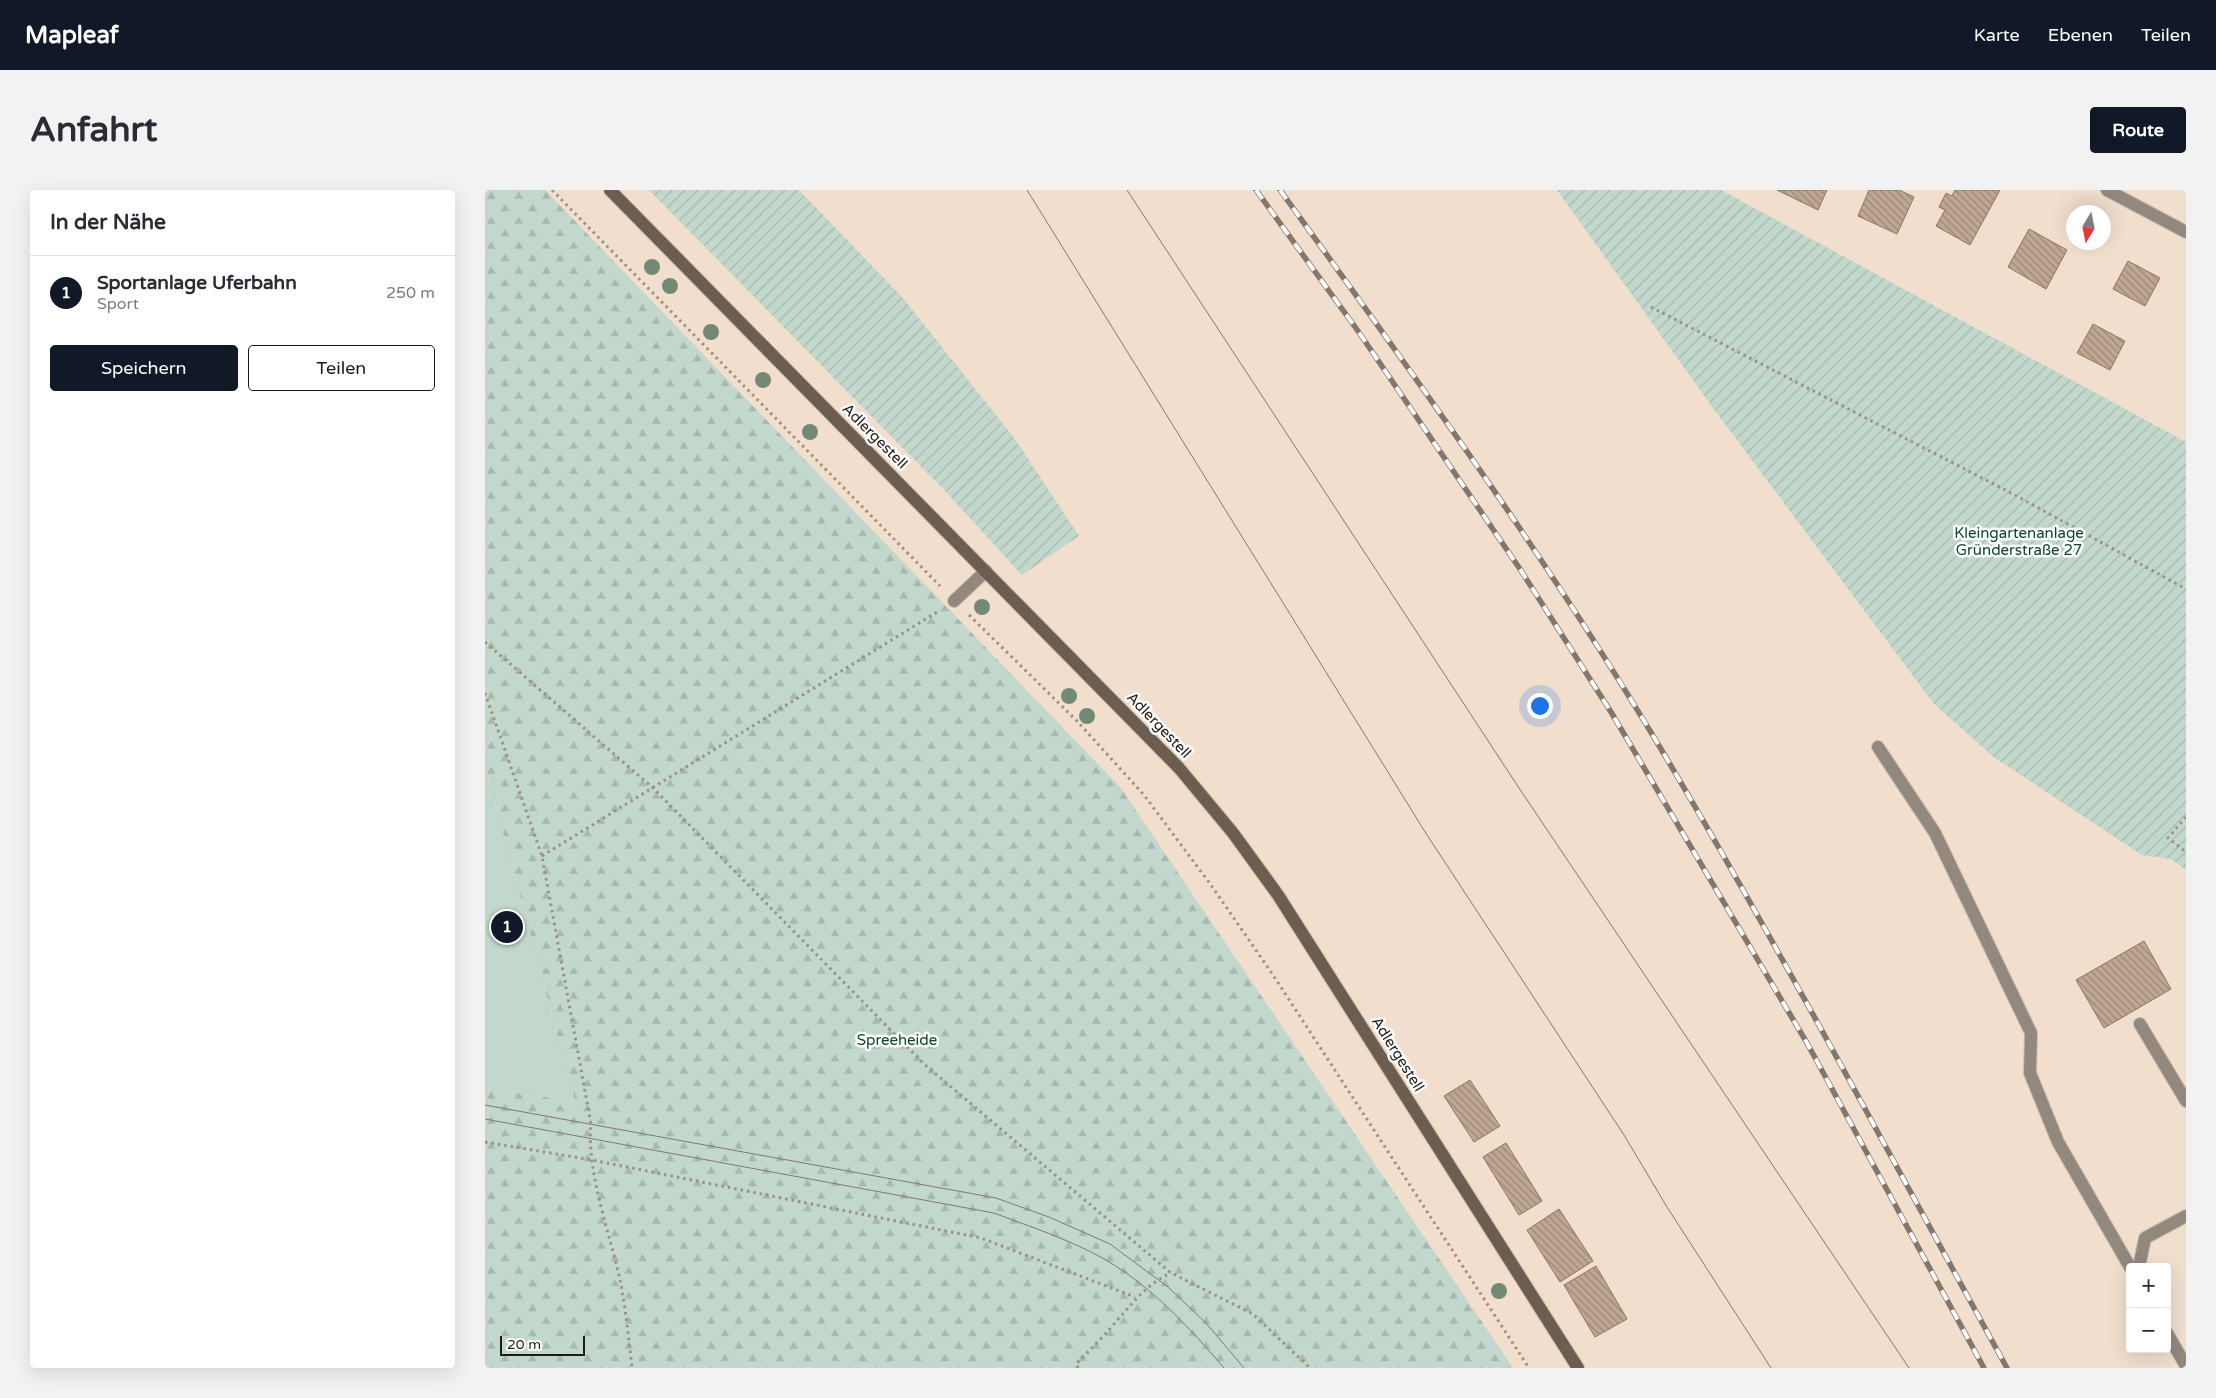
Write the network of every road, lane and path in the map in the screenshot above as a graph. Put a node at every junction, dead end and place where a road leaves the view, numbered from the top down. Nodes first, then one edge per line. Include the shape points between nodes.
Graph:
1 (552, 190) edge
2 (610, 190) edge
3 (2107, 190) edge
4 (2186, 232) edge
5 (1651, 307) dead end
6 (986, 572) junction
7 (2186, 589) edge
8 (954, 601) junction
9 (485, 642) edge
10 (485, 693) edge
11 (1878, 747) dead end
12 (653, 788) junction
13 (2186, 817) edge
14 (2186, 852) edge
15 (542, 856) junction
16 (2139, 1024) dead end
17 (2186, 1101) edge
18 (485, 1142) edge
19 (591, 1160) junction
20 (2186, 1216) edge
21 (2128, 1263) edge
22 (2140, 1263) edge
23 (1171, 1274) junction
24 (1135, 1297) junction
25 (2171, 1340) edge
26 (2186, 1366) edge
27 (632, 1368) edge
28 (1077, 1368) edge
29 (1310, 1368) edge
30 (1529, 1368) edge
31 (1578, 1368) edge

1 - 8 path
2 - 6 main road, Adlergestell
3 - 4 street
5 - 7 path via 2004,490
6 - 8 street
6 - 31 main road, Adlergestell via 1179,768 1239,841 1283,903
8 - 12 path
8 - 30 path via 1077,721 1144,795 1211,884
9 - 12 path
10 - 15 path
11 - 21 street via 1935,833 2031,1033 2030,1073 2058,1142
12 - 15 path
12 - 23 path via 924,1064
13 - 14 path via 2168,838
15 - 19 path via 591,1124
16 - 17 street
18 - 19 path
19 - 24 path via 981,1238
19 - 27 path via 621,1286
20 - 22 street via 2145,1238
23 - 24 path
23 - 29 path via 1253,1314
24 - 28 path via 1076,1364
25 - 26 street

